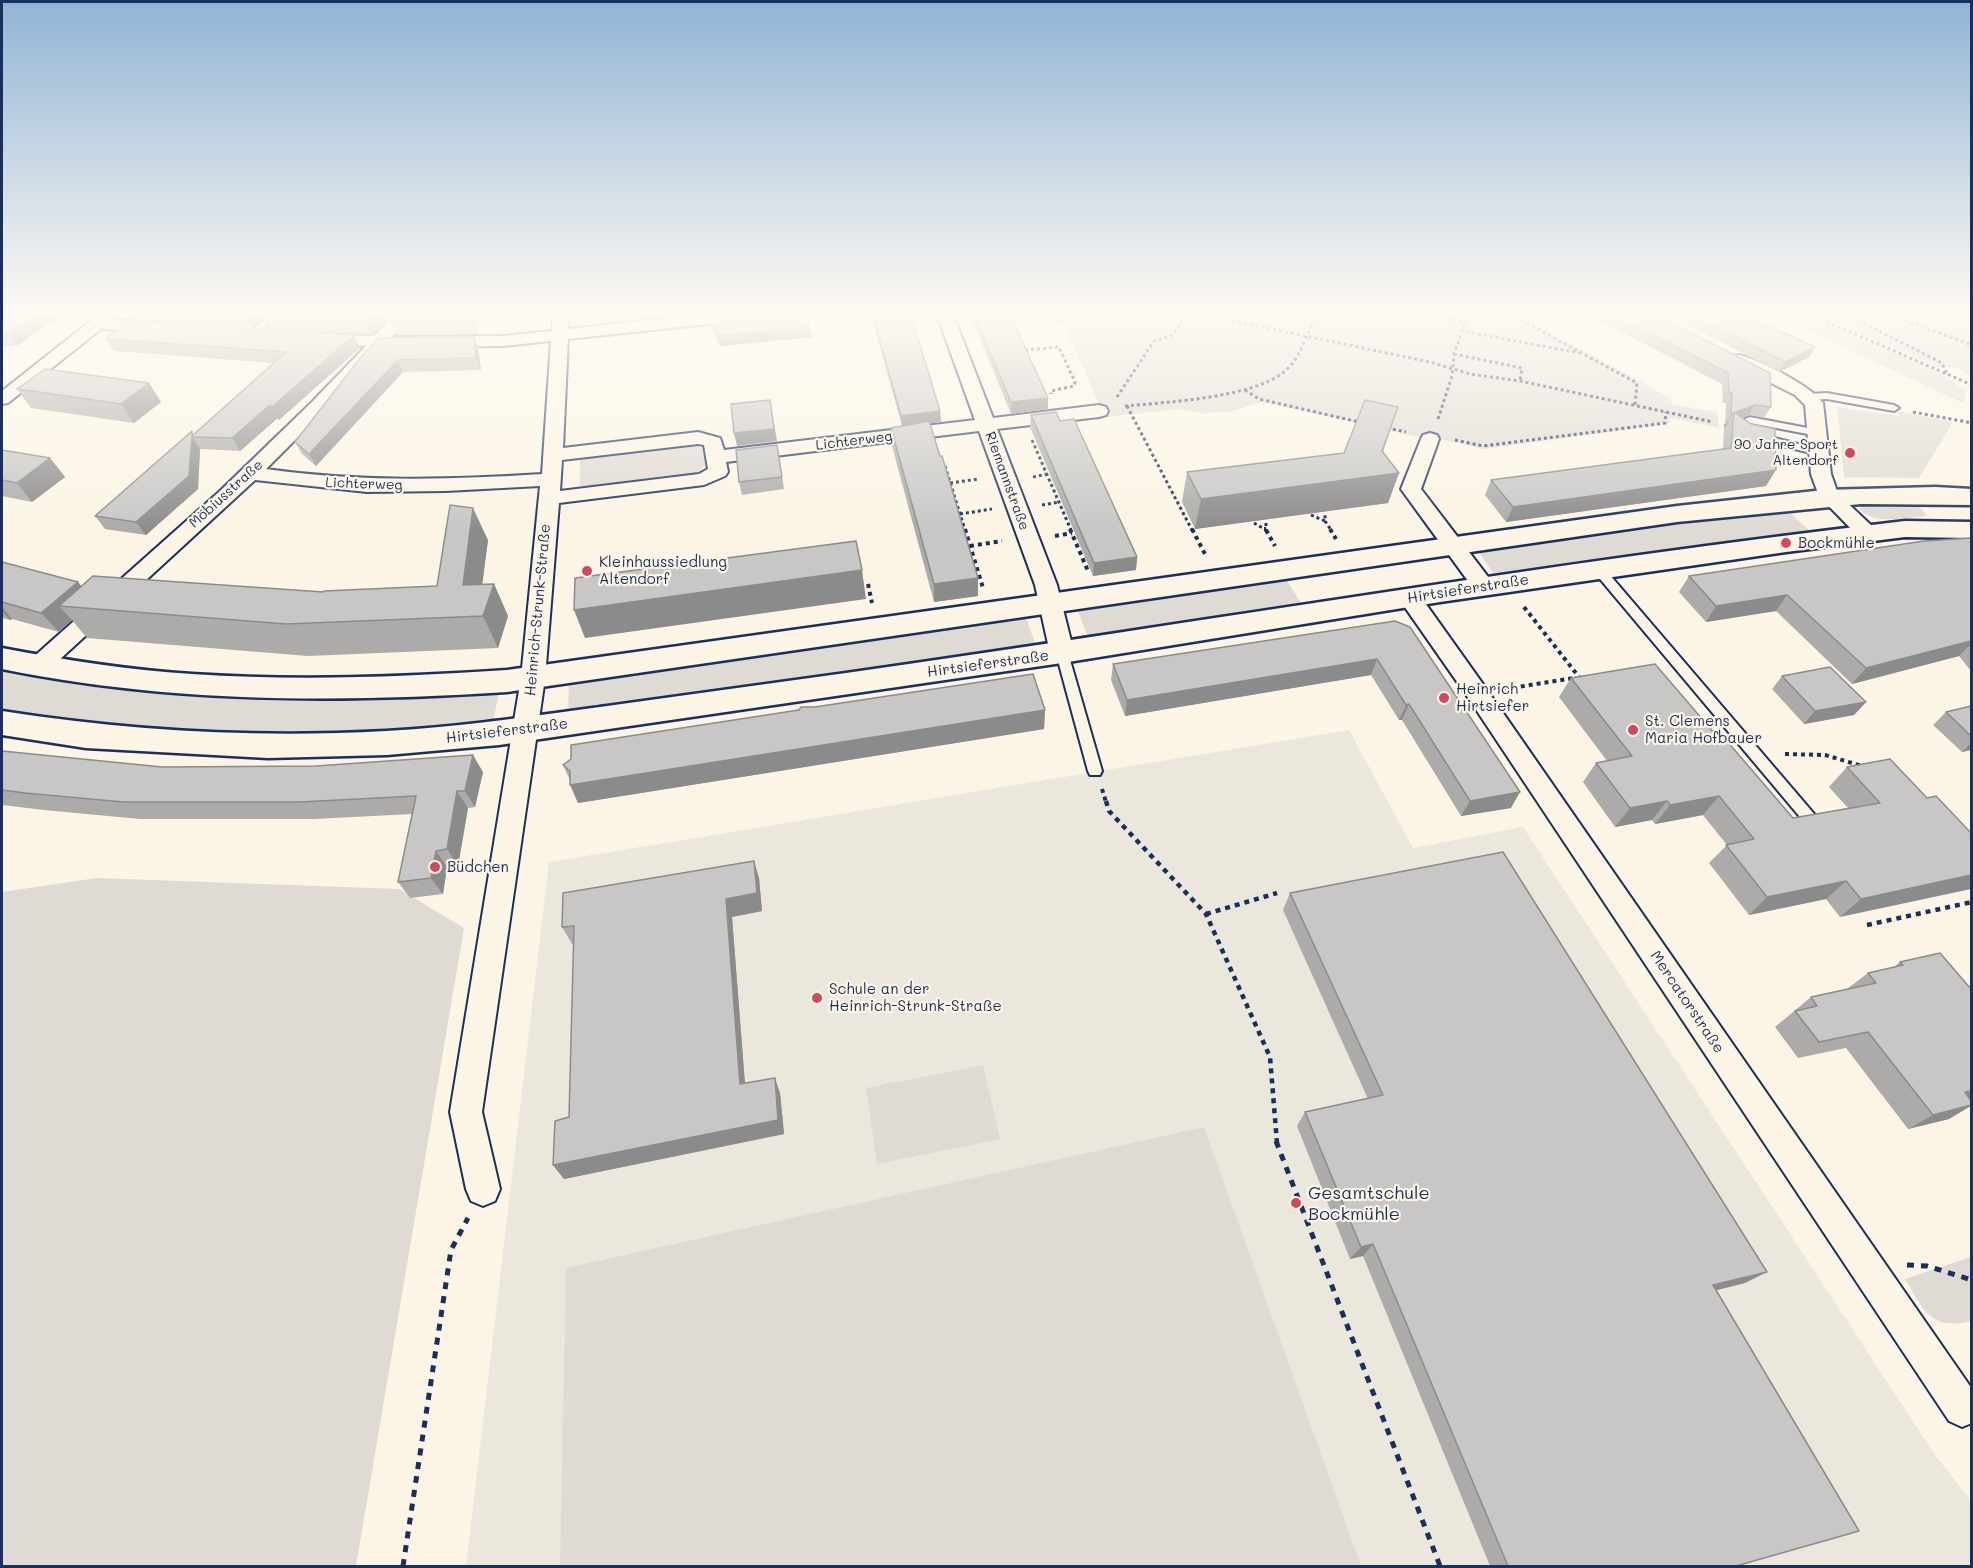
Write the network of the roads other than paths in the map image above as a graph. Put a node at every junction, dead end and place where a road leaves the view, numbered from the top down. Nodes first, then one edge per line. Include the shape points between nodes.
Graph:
1 (20, 385) edge
2 (337, 385) edge
3 (557, 385) edge
4 (971, 385) edge
5 (1786, 385) edge
6 (1808, 397) junction
7 (2, 399) edge
8 (1894, 408) road end
9 (1099, 411) dead end
10 (986, 424) junction
11 (1431, 437) road end
12 (1819, 442) junction
13 (553, 455) junction
14 (717, 456) junction
15 (250, 473) junction
16 (549, 489) junction
17 (1829, 496) junction
18 (1971, 497) edge
19 (1971, 530) edge
20 (1867, 533) junction
21 (1454, 545) junction
22 (1599, 570) junction
23 (1495, 585) junction
24 (1410, 598) junction
25 (1049, 603) junction
26 (1062, 653) junction
27 (2, 659) edge
28 (37, 666) junction
29 (533, 678) junction
30 (2, 723) edge
31 (525, 730) junction
32 (1095, 771) road end
33 (1810, 819) edge
34 (483, 1189) road end
35 (1962, 1408) dead end

1 - 7 street
2 - 15 street, Möbiusstraße
3 - 13 street, Heinrich-Strunk-Straße
4 - 10 street, Riemannstraße
5 - 6 street
6 - 8 lane via 1827,396
6 - 12 street via 1814,403
9 - 10 street, Lichterweg
10 - 14 street, Lichterweg
10 - 25 street, Riemannstraße via 1046,585
11 - 21 street via 1411,489
12 - 12 lane via 1746,435 1731,426 1750,420
12 - 17 street via 1821,474
13 - 14 street via 698,438 713,442
13 - 16 street, Heinrich-Strunk-Straße
14 - 16 street, Lichterweg via 717,472 704,479
15 - 16 street, Lichterweg via 382,486
15 - 28 street, Möbiusstraße
16 - 29 street, Heinrich-Strunk-Straße
17 - 18 main road
17 - 20 street
17 - 21 main road
19 - 20 main road, Hirtsieferstraße via 1933,528
20 - 22 main road, Hirtsieferstraße
21 - 23 street
21 - 25 main road
22 - 23 main road, Hirtsieferstraße
22 - 33 lane
23 - 24 main road, Hirtsieferstraße
24 - 26 main road, Hirtsieferstraße
24 - 35 street, Mercatorstraße
25 - 26 street, Riemannstraße
25 - 29 main road
26 - 31 main road, Hirtsieferstraße
26 - 32 lane
27 - 28 main road
28 - 29 main road via 124,680 298,691 398,689
29 - 31 street, Heinrich-Strunk-Straße
30 - 31 main road, Hirtsieferstraße via 86,736 268,746 387,743
31 - 34 street, Heinrich-Strunk-Straße via 466,1112

